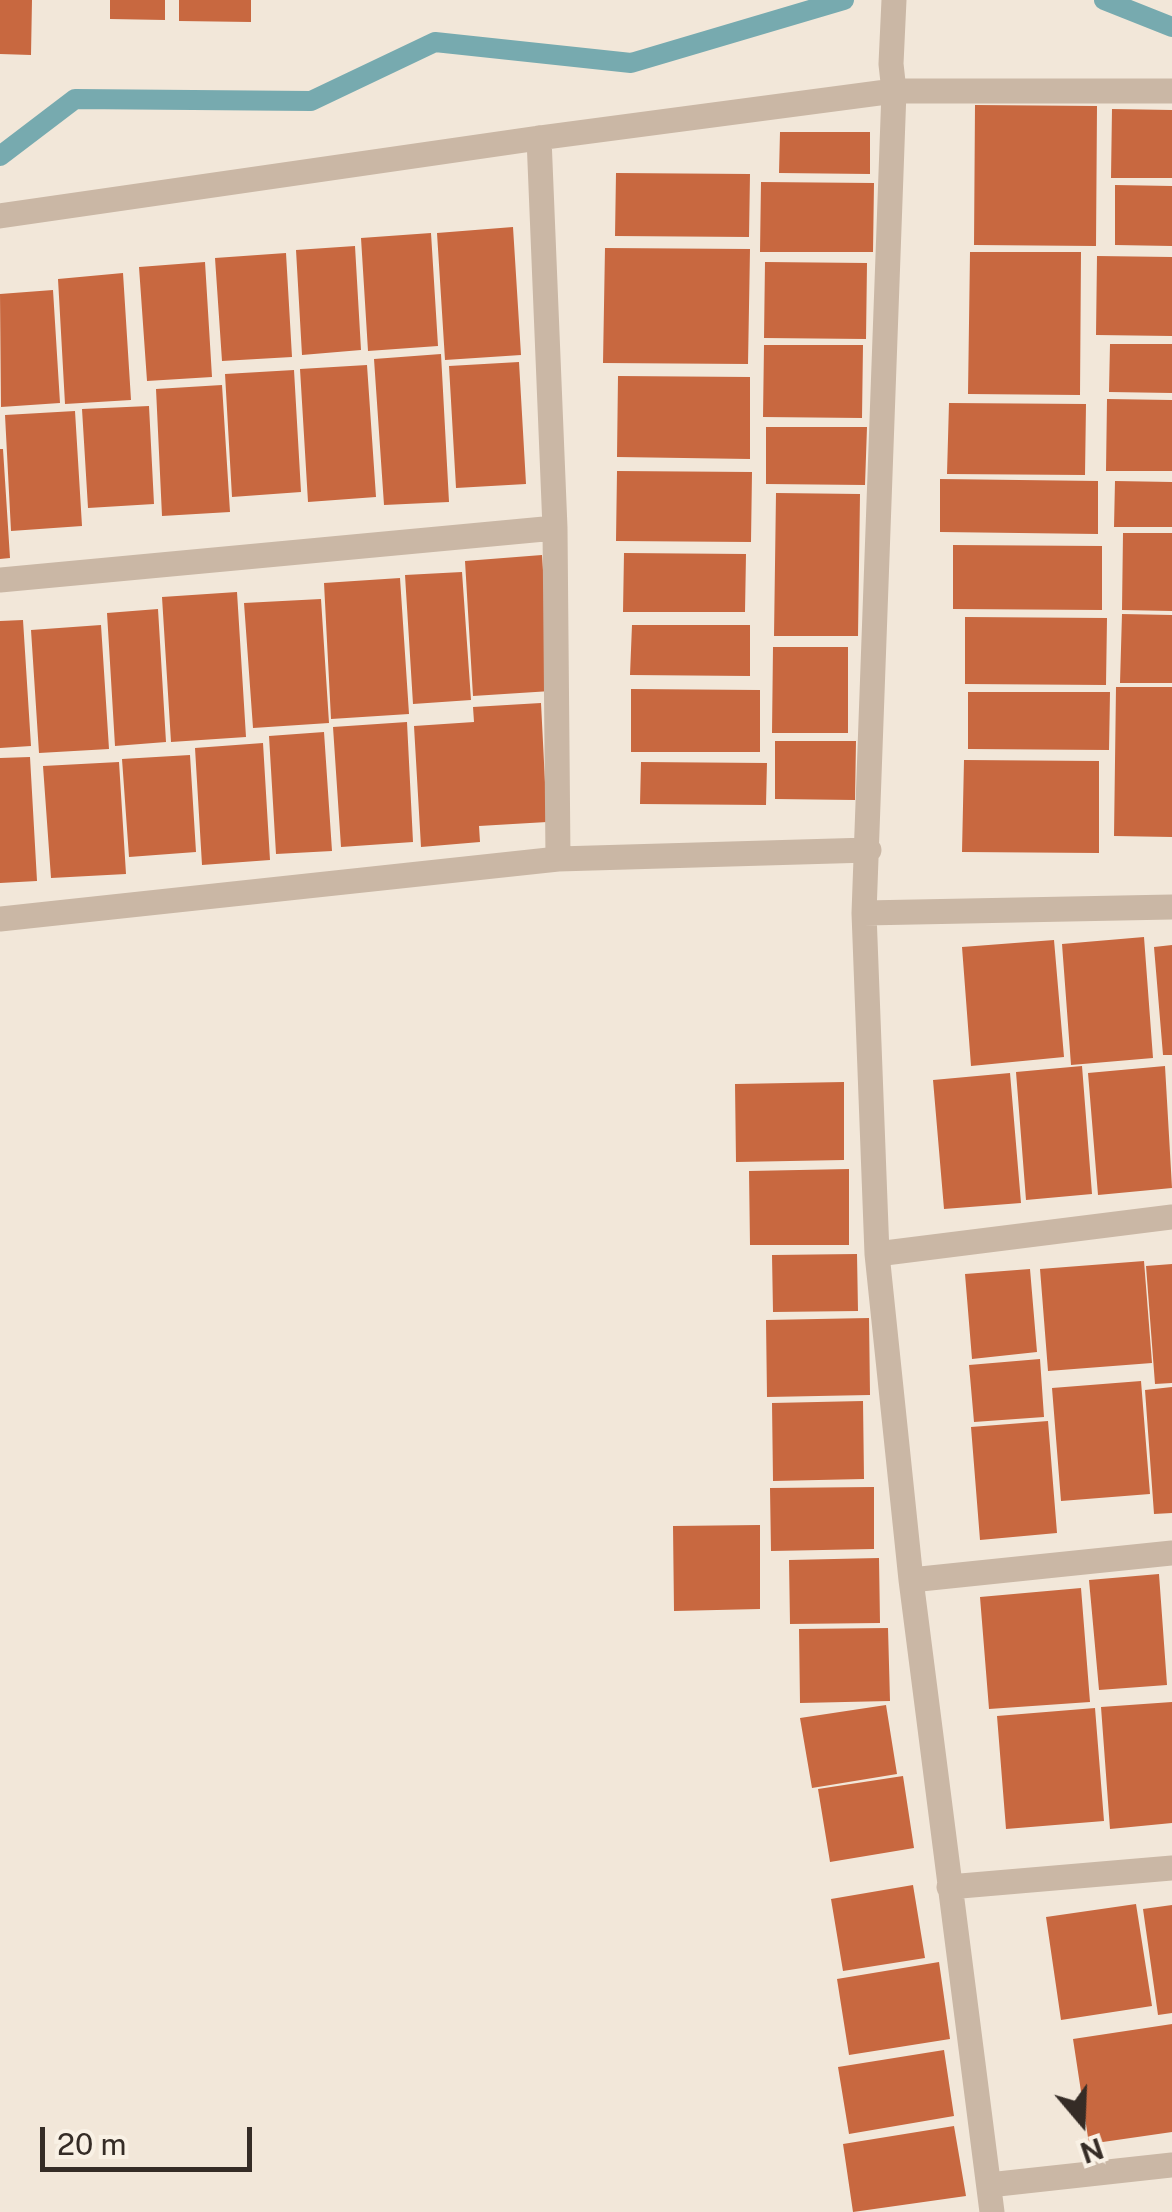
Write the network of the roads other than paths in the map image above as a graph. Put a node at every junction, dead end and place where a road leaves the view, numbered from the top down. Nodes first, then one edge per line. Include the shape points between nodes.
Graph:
1 (894, 0) edge
2 (1172, 90) edge
3 (894, 91) junction
4 (539, 138) junction
5 (0, 216) edge
6 (555, 528) junction
7 (0, 580) edge
8 (869, 850) junction
9 (558, 859) junction
10 (1172, 907) edge
11 (864, 912) junction
12 (0, 919) edge
13 (1172, 1218) edge
14 (876, 1254) junction
15 (1172, 1553) edge
16 (911, 1580) junction
17 (1172, 1868) edge
18 (948, 1887) junction
19 (1172, 2165) edge
20 (989, 2185) junction
21 (992, 2212) edge

1 - 3 street
2 - 3 street
3 - 4 street
3 - 8 street
4 - 5 street
4 - 6 street
6 - 7 street
6 - 9 street
8 - 9 street
8 - 11 street
9 - 12 street
10 - 11 street
11 - 14 street
13 - 14 street
14 - 16 street
15 - 16 street
16 - 18 street
17 - 18 street
18 - 20 street
19 - 20 street
20 - 21 street

